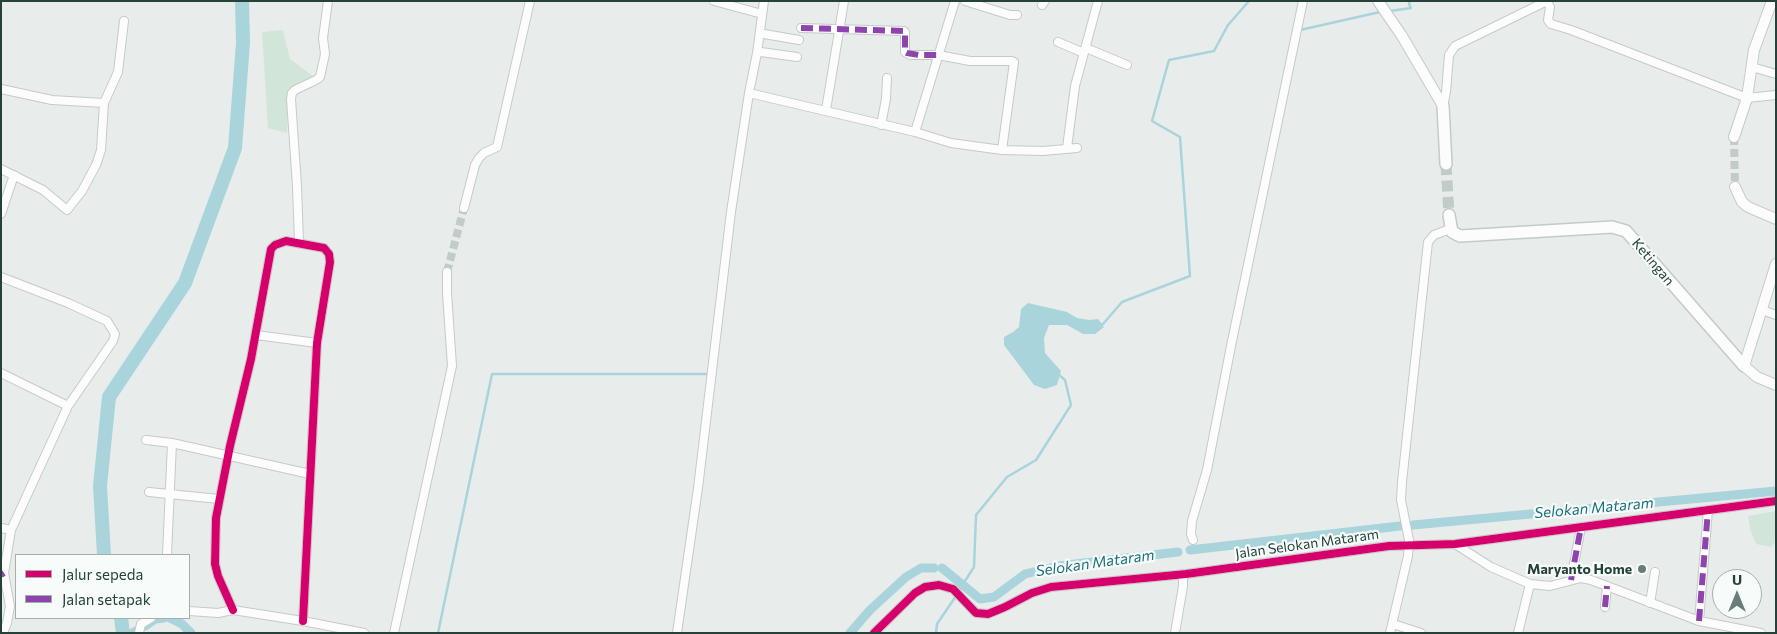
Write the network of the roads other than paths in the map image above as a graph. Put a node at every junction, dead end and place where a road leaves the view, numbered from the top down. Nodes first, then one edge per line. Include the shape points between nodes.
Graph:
1 (328, 1) edge
2 (530, 1) edge
3 (714, 1) edge
4 (764, 1) edge
5 (844, 1) edge
6 (955, 1) edge
7 (965, 1) edge
8 (1098, 1) edge
9 (1303, 1) edge
10 (1378, 1) edge
11 (1547, 1) edge
12 (1772, 1) edge
13 (762, 14) junction
14 (1017, 15) dead end
15 (124, 21) dead end
16 (801, 28) dead end
17 (840, 29) junction
18 (764, 34) dead end
19 (799, 40) dead end
20 (1058, 42) dead end
21 (1085, 50) junction
22 (761, 52) dead end
23 (938, 55) junction
24 (797, 57) dead end
25 (1127, 65) dead end
26 (1752, 67) junction
27 (1776, 74) edge
28 (887, 78) dead end
29 (1, 89) edge
30 (749, 93) junction
31 (1776, 95) edge
32 (1747, 98) junction
33 (104, 103) junction
34 (1443, 106) junction
35 (826, 110) junction
36 (881, 125) junction
37 (914, 132) junction
38 (1734, 137) tunnel mouth
39 (1067, 148) junction
40 (1077, 148) dead end
41 (1002, 150) junction
42 (1446, 164) tunnel mouth
43 (1, 169) edge
44 (14, 175) junction
45 (1735, 187) tunnel mouth
46 (464, 208) tunnel mouth
47 (1, 214) edge
48 (1449, 215) tunnel mouth
49 (1776, 219) edge
50 (1450, 229) junction
51 (298, 243) junction
52 (1776, 264) edge
53 (447, 272) tunnel mouth
54 (1, 277) edge
55 (1762, 310) junction
56 (1776, 315) edge
57 (256, 335) junction
58 (317, 343) junction
59 (1744, 366) junction
60 (1, 373) edge
61 (1776, 385) edge
62 (68, 406) junction
63 (146, 440) dead end
64 (172, 442) junction
65 (228, 456) junction
66 (310, 474) junction
67 (149, 492) dead end
68 (171, 494) junction
69 (219, 498) junction
70 (1776, 501) edge
71 (1708, 510) junction
72 (1581, 527) junction
73 (1, 528) edge
74 (11, 530) junction
75 (1193, 540) dead end
76 (1408, 542) junction
77 (1455, 544) junction
78 (167, 554) edge
79 (1655, 572) dead end
80 (3, 574) edge
81 (1183, 574) junction
82 (1571, 580) junction
83 (1530, 584) junction
84 (1608, 586) junction
85 (1650, 603) junction
86 (1605, 607) dead end
87 (233, 610) junction
88 (190, 611) edge
89 (149, 619) edge
90 (303, 621) junction
91 (1698, 621) junction
92 (1393, 624) junction
93 (3, 633) edge
94 (139, 633) edge
95 (364, 633) edge
96 (394, 633) edge
97 (677, 633) edge
98 (874, 633) edge
99 (1175, 633) edge
100 (1390, 633) edge
101 (1421, 633) edge
102 (1518, 633) edge
103 (1762, 633) edge

1 - 51 street via 323,38 325,54 320,77 295,90 291,99
2 - 46 street via 497,147 484,153 475,165
3 - 13 street
4 - 13 street
5 - 17 street
6 - 23 street
7 - 14 street
8 - 21 street
9 - 75 street via 1207,470 1192,521
10 - 34 street
11 - 32 street via 1551,24
11 - 34 street via 1456,46 1449,55
12 - 26 street via 1754,50
13 - 30 street
15 - 33 street via 118,72
16 - 17 street
17 - 23 street via 904,31 905,52
17 - 35 street
18 - 19 street
20 - 21 street
21 - 25 street
21 - 39 street via 1075,86
22 - 24 street
23 - 37 street
23 - 41 street via 970,61 1014,62
26 - 27 street
26 - 32 street
28 - 36 street
29 - 33 street via 52,100
30 - 35 street
30 - 97 street
31 - 32 street
32 - 38 street
33 - 44 street via 101,150 96,165 67,210 43,190
34 - 42 main road
35 - 36 street
36 - 37 street
37 - 41 street via 951,143
39 - 40 street
39 - 41 street
43 - 44 street
44 - 47 street
45 - 49 street via 1748,207
48 - 50 main road
50 - 59 main road, Ketingan via 1455,235 1465,237 1612,227 1626,231
50 - 76 street via 1428,242 1402,474 1401,500
51 - 57 street via 280,242 271,249
51 - 58 street via 324,248 329,254
52 - 55 street
53 - 96 street via 452,366
54 - 62 street via 85,310 107,321 112,328 114,341
55 - 56 street
55 - 59 street
57 - 58 street
57 - 65 street
58 - 66 street
59 - 61 street, Ketingan via 1757,377
60 - 62 street
62 - 74 street
63 - 64 street
64 - 65 street
64 - 68 street
65 - 66 street
65 - 69 street
66 - 90 street
67 - 68 street
68 - 69 street
68 - 78 street
69 - 87 street via 214,538 215,564
70 - 71 street, Jalan Selokan Mataram
71 - 72 street, Jalan Selokan Mataram
71 - 91 street
72 - 77 street, Jalan Selokan Mataram
72 - 82 street
73 - 74 street
74 - 80 street
76 - 77 street, Jalan Selokan Mataram
76 - 81 street, Jalan Selokan Mataram
76 - 92 street via 1408,556
77 - 83 street via 1491,567
79 - 85 street
80 - 93 street via 10,606
81 - 98 street, Jalan Selokan Mataram via 1051,587 988,614 972,610 953,589 939,585 925,587
81 - 99 street
82 - 83 street via 1550,586
82 - 84 street via 1581,578
83 - 102 street
84 - 85 street
84 - 86 street
85 - 91 street
87 - 88 street via 218,613
87 - 90 street
89 - 94 street via 141,624
90 - 95 street
91 - 103 street
92 - 100 street
92 - 101 street

